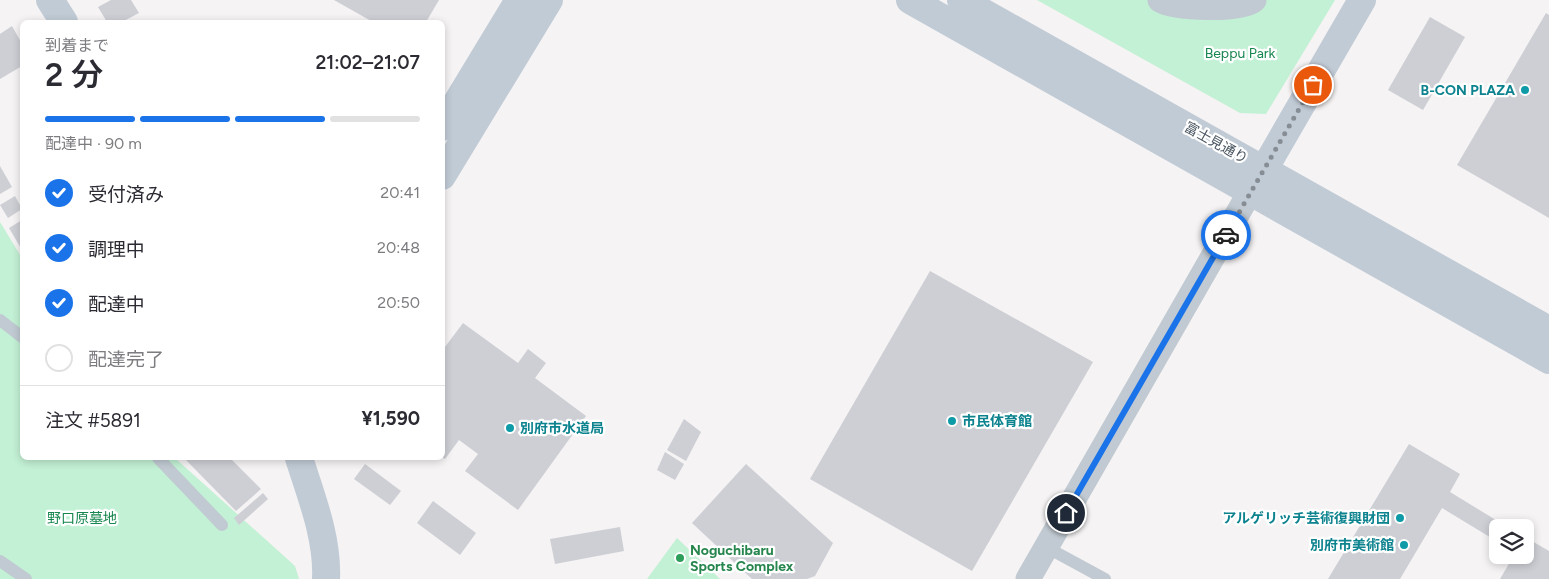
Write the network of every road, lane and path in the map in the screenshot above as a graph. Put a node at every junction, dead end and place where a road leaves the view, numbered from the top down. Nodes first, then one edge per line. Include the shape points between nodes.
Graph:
1 (50, 0) edge
2 (519, 0) edge
3 (549, 0) edge
4 (910, 0) edge
5 (961, 0) edge
6 (1160, 0) edge
7 (1254, 0) edge
8 (1362, 0) edge
9 (63, 20) edge
10 (445, 122) edge
11 (445, 171) edge
12 (1257, 181) junction
13 (0, 320) edge
14 (1549, 330) edge
15 (20, 335) edge
16 (1549, 360) edge
17 (160, 460) edge
18 (301, 460) edge
19 (222, 525) dead end
20 (1046, 547) junction
21 (0, 561) edge
22 (26, 579) edge
23 (326, 579) edge
24 (1028, 579) edge
25 (1105, 579) edge

1 - 9 street
2 - 10 street
3 - 11 street
4 - 12 street
5 - 12 street, 富士見通り
6 - 7 street via 1182,6 1239,7
8 - 12 street
12 - 14 street, 富士見通り
12 - 16 street
12 - 20 street
13 - 15 lane
17 - 19 lane
18 - 23 street via 324,548
20 - 24 street
20 - 25 lane
21 - 22 lane

